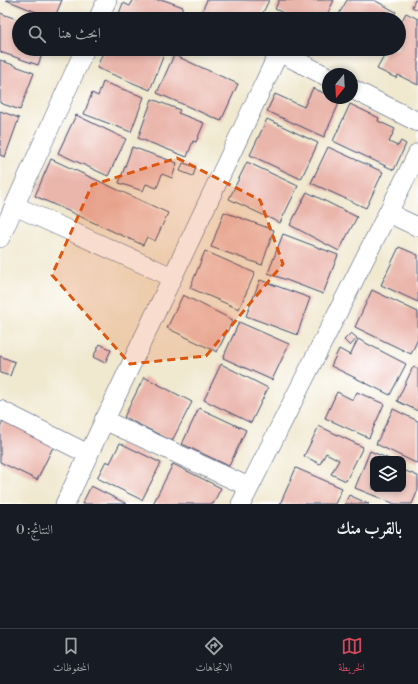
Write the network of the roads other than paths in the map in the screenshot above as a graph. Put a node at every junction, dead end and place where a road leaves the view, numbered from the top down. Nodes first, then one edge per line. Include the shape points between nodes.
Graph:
1 (107, 0) edge
2 (101, 12) edge
3 (82, 56) edge
4 (277, 56) edge
5 (287, 56) edge
6 (322, 74) edge
7 (358, 92) edge
8 (418, 122) edge
9 (418, 153) edge
10 (15, 206) junction
11 (388, 213) junction
12 (418, 227) edge
13 (1, 231) edge
14 (172, 277) junction
15 (0, 410) edge
16 (104, 420) junction
17 (88, 454) junction
18 (249, 487) junction
19 (64, 504) edge
20 (241, 504) edge

1 - 2 street
3 - 10 street
4 - 14 street
5 - 6 street
7 - 8 street
9 - 11 street
10 - 13 street
10 - 14 street
11 - 12 street
11 - 18 street
14 - 16 street
15 - 17 street
16 - 17 street
16 - 18 street
17 - 19 street
18 - 20 street

